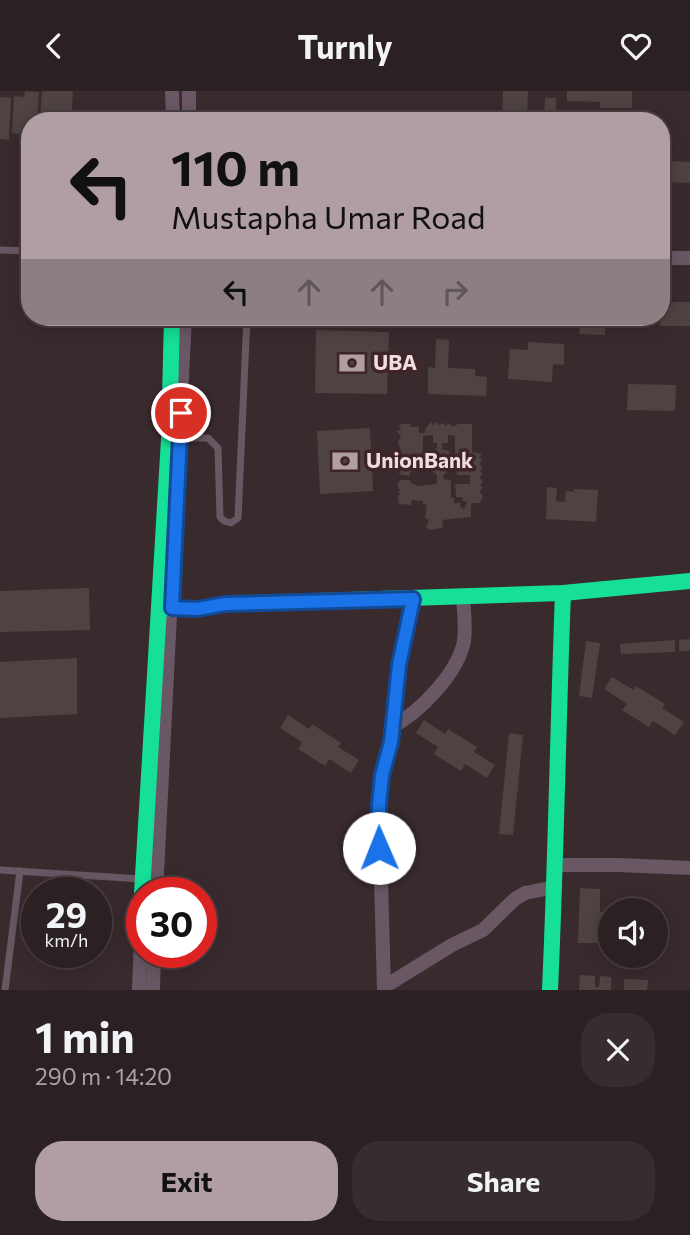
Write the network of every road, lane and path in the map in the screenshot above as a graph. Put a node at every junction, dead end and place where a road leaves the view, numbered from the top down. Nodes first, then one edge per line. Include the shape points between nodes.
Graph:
1 (172, 91) edge
2 (189, 91) edge
3 (173, 112) edge
4 (189, 112) edge
5 (0, 250) edge
6 (21, 251) edge
7 (670, 258) edge
8 (690, 258) edge
9 (172, 326) edge
10 (185, 326) edge
11 (247, 326) edge
12 (180, 437) junction
13 (690, 581) edge
14 (562, 593) junction
15 (463, 598) junction
16 (413, 599) junction
17 (166, 608) junction
18 (392, 727) junction
19 (556, 865) junction
20 (690, 868) edge
21 (0, 870) edge
22 (20, 871) junction
23 (144, 877) edge
24 (157, 877) edge
25 (126, 884) edge
26 (555, 887) junction
27 (140, 968) edge
28 (154, 968) edge
29 (384, 989) edge
30 (5, 990) edge
31 (139, 990) edge
32 (153, 990) edge
33 (550, 990) edge

1 - 3 street
2 - 4 street
5 - 6 lane
7 - 8 street
9 - 17 street
10 - 12 street
11 - 12 lane via 238,518 231,523 220,517 218,448 208,438
12 - 17 street
13 - 14 street
14 - 15 street
14 - 19 street
15 - 16 street
15 - 18 street via 460,656 419,708
16 - 17 street
16 - 18 street
17 - 23 street
17 - 24 street
18 - 29 street via 379,805
19 - 20 street
19 - 26 street
21 - 22 lane
22 - 25 lane
22 - 30 lane
26 - 29 street via 525,893 483,930
26 - 33 street
27 - 31 street
28 - 32 street

